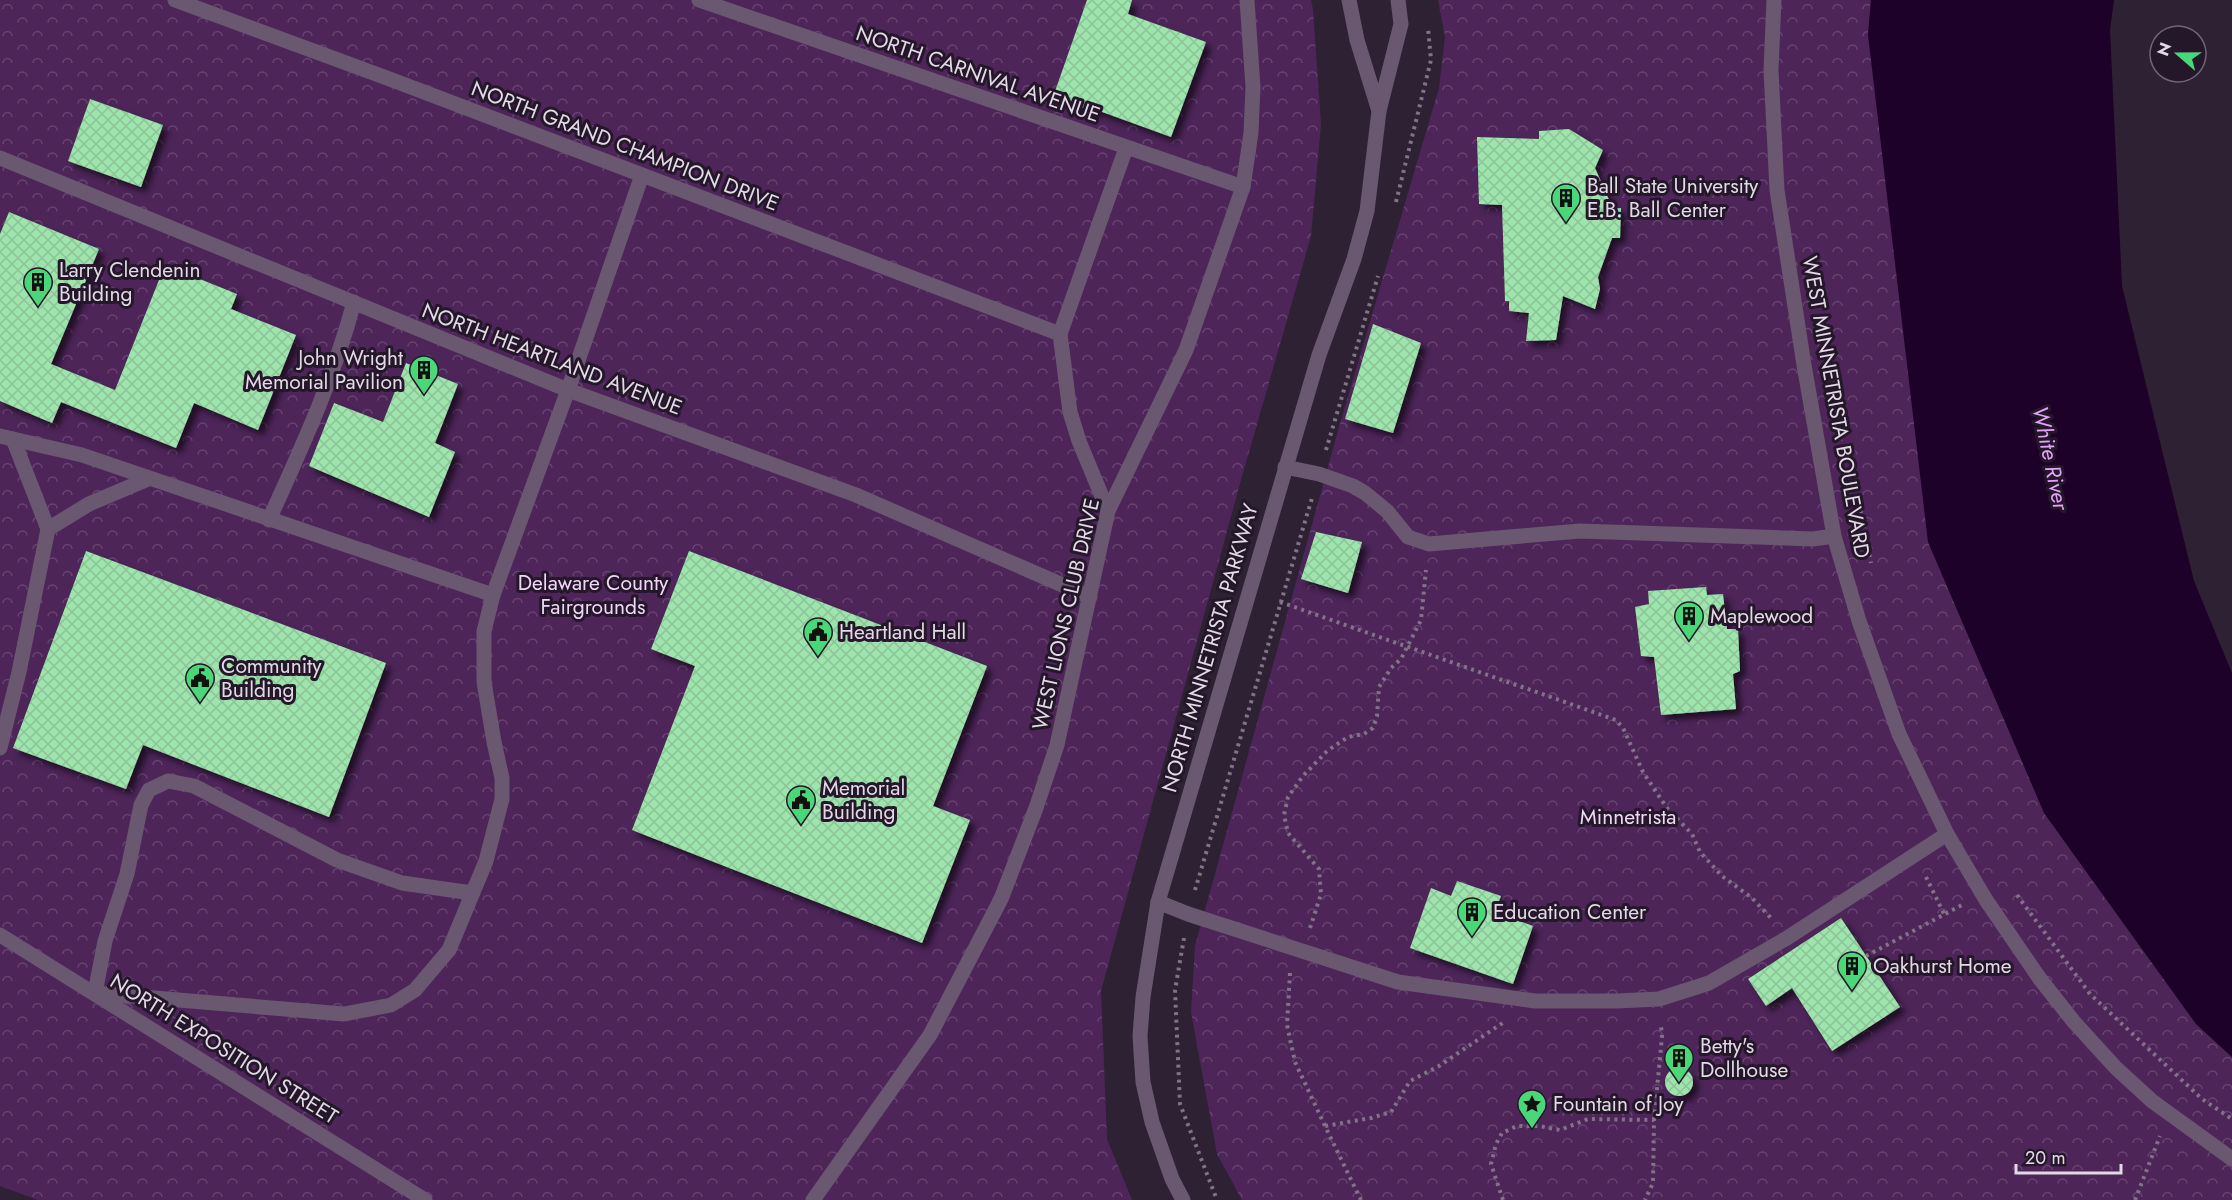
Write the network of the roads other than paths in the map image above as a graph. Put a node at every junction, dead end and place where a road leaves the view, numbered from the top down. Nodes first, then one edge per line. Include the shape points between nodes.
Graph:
1 (175, 0) edge
2 (699, 0) edge
3 (1247, 0) edge
4 (1349, 0) edge
5 (1398, 0) edge
6 (1774, 0) edge
7 (1379, 111) junction
8 (1126, 148) junction
9 (0, 158) edge
10 (642, 175) junction
11 (1243, 188) junction
12 (354, 303) junction
13 (1060, 334) junction
14 (568, 390) junction
15 (7, 437) edge
16 (1285, 467) junction
17 (148, 478) junction
18 (1108, 511) junction
19 (269, 520) junction
20 (48, 529) junction
21 (1834, 536) junction
22 (493, 595) junction
23 (1090, 597) junction
24 (0, 748) edge
25 (1947, 834) junction
26 (472, 893) junction
27 (1158, 902) junction
28 (0, 935) edge
29 (95, 993) junction
30 (2232, 1159) edge
31 (425, 1200) edge
32 (813, 1200) edge
33 (1183, 1200) edge

1 - 10 street, NORTH GRAND CHAMPION DRIVE
2 - 8 street, NORTH CARNIVAL AVENUE
3 - 11 street, WEST LIONS CLUB DRIVE via 1253,87
4 - 7 street, NORTH MINNETRISTA PARKWAY
5 - 7 street, NORTH MINNETRISTA PARKWAY via 1401,24
6 - 21 street, WEST MINNETRISTA BOULEVARD via 1771,70 1777,190
7 - 16 street, NORTH MINNETRISTA PARKWAY via 1367,211
8 - 11 street, NORTH CARNIVAL AVENUE
8 - 13 street
9 - 12 street, NORTH HEARTLAND AVENUE
10 - 13 street, NORTH GRAND CHAMPION DRIVE
10 - 14 street
11 - 18 street, WEST LIONS CLUB DRIVE via 1186,350
12 - 14 street, NORTH HEARTLAND AVENUE
12 - 19 street via 303,444
13 - 18 street via 1070,412
14 - 22 street
14 - 23 street, NORTH HEARTLAND AVENUE via 856,495
15 - 17 street via 82,455
15 - 20 street
16 - 21 street via 1353,486 1387,511 1408,537 1429,544 1580,531 1813,539
16 - 27 street, NORTH MINNETRISTA PARKWAY
17 - 19 street
17 - 20 street via 88,504
18 - 23 street, WEST LIONS CLUB DRIVE
19 - 22 street
20 - 24 street
21 - 25 street, WEST MINNETRISTA BOULEVARD via 1899,734
22 - 26 street via 484,631 484,682 502,778 502,799 486,861
23 - 32 street, WEST LIONS CLUB DRIVE via 1057,745 1001,899 930,1035
25 - 27 street via 1787,938 1708,983 1659,999 1535,1001 1398,982
25 - 30 street, WEST MINNETRISTA BOULEVARD via 1986,900 2074,1022 2152,1101
26 - 29 street via 449,950 415,990 391,1005 344,1014
26 - 29 street via 402,883 337,861 194,786 168,781 149,790 141,805
27 - 33 street, NORTH MINNETRISTA PARKWAY via 1143,997 1143,1082 1158,1141
28 - 29 street, NORTH EXPOSITION STREET
29 - 31 street, NORTH EXPOSITION STREET

